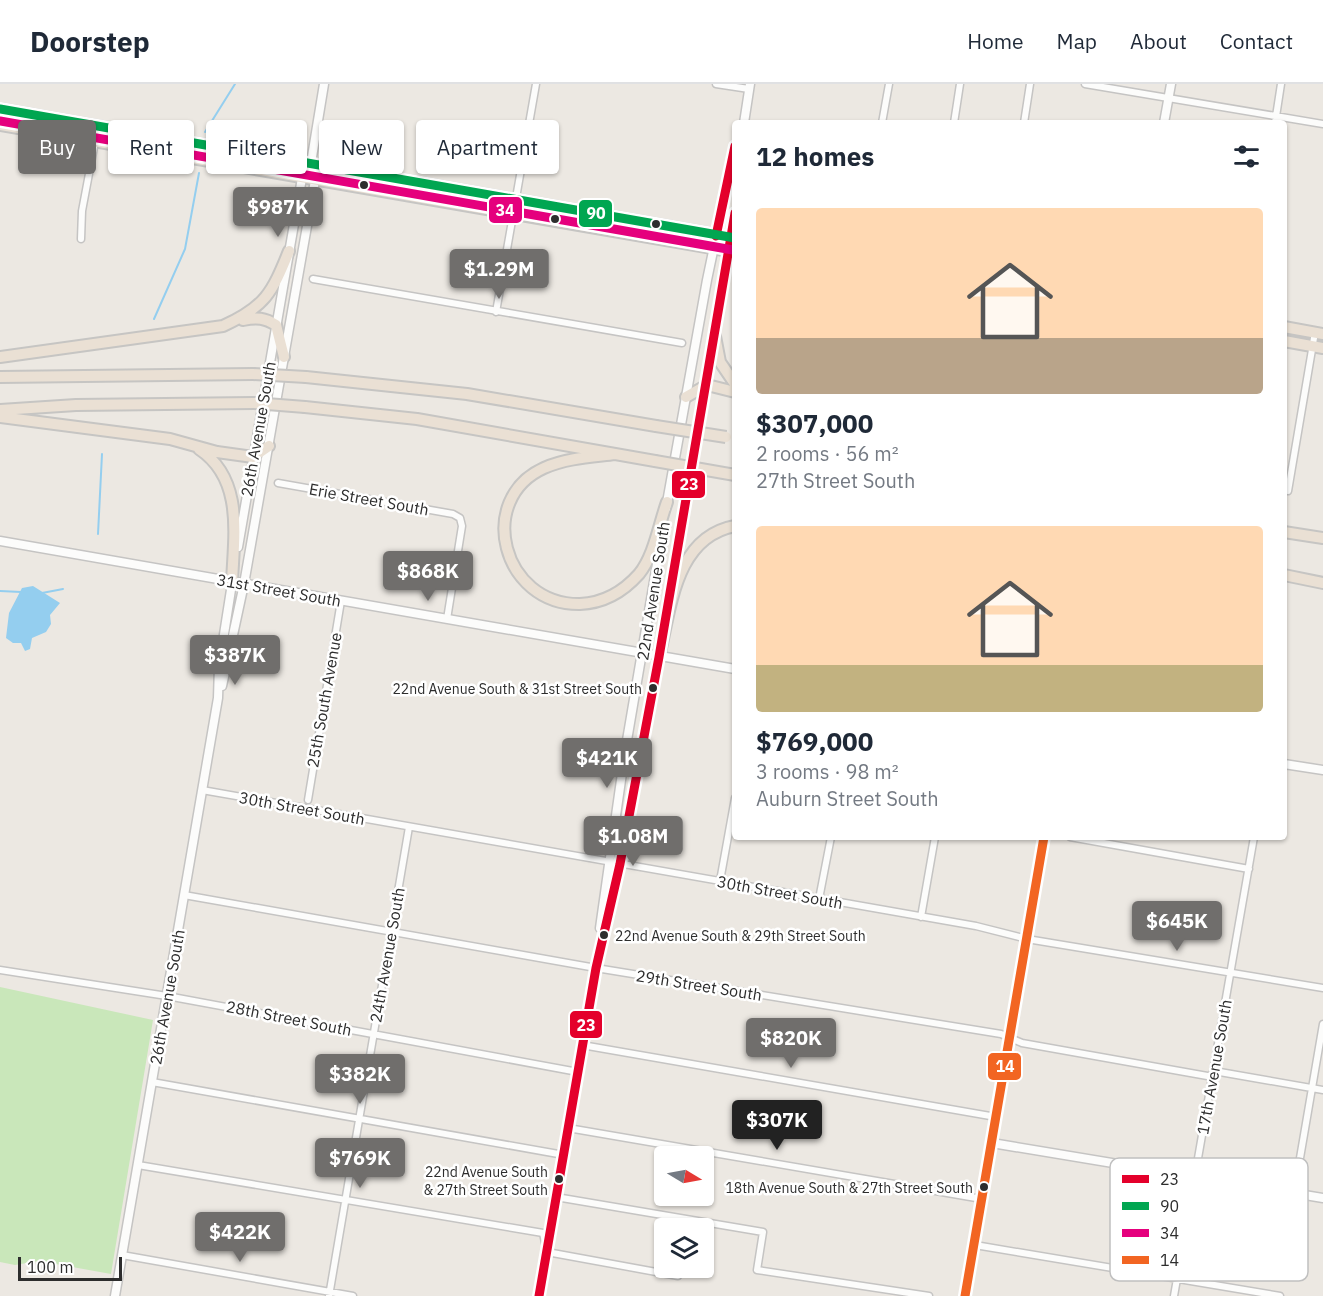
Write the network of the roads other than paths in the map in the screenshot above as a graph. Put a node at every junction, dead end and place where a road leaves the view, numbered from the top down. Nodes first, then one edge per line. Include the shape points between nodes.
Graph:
1 (324, 84) edge
2 (536, 84) edge
3 (716, 84) edge
4 (889, 84) edge
5 (960, 84) edge
6 (1030, 84) edge
7 (1084, 84) edge
8 (1171, 84) edge
9 (1281, 84) edge
10 (749, 87) edge
11 (1169, 98) junction
12 (0, 109) edge
13 (744, 120) edge
14 (883, 120) edge
15 (954, 120) edge
16 (1024, 120) edge
17 (1165, 120) edge
18 (1275, 120) edge
19 (1287, 121) edge
20 (1323, 124) edge
21 (0, 125) edge
22 (98, 126) junction
23 (18, 128) edge
24 (96, 142) joint
25 (732, 160) edge
26 (311, 164) junction
27 (90, 174) edge
28 (302, 178) junction
29 (315, 180) junction
30 (517, 199) junction
31 (514, 214) junction
32 (716, 234) junction
33 (81, 238) dead end
34 (732, 238) edge
35 (713, 249) junction
36 (289, 251) junction
37 (732, 252) edge
38 (313, 279) dead end
39 (496, 312) junction
40 (276, 325) junction
41 (223, 326) junction
42 (1287, 328) edge
43 (1319, 333) edge
44 (715, 336) junction
45 (1287, 342) edge
46 (682, 343) dead end
47 (1318, 347) edge
48 (0, 357) edge
49 (285, 357) junction
50 (0, 376) edge
51 (732, 380) edge
52 (707, 385) junction
53 (732, 391) edge
54 (686, 397) junction
55 (0, 410) edge
56 (0, 417) edge
57 (730, 438) edge
58 (185, 442) junction
59 (269, 447) junction
60 (615, 454) junction
61 (253, 457) junction
62 (732, 475) edge
63 (278, 483) dead end
64 (1288, 491) dead end
65 (667, 502) junction
66 (732, 527) edge
67 (1287, 532) edge
68 (1323, 538) edge
69 (0, 541) edge
70 (1287, 576) edge
71 (232, 582) junction
72 (1323, 583) edge
73 (244, 584) junction
74 (341, 601) junction
75 (447, 619) junction
76 (642, 654) junction
77 (659, 657) junction
78 (732, 669) edge
79 (218, 698) junction
80 (1287, 764) edge
81 (1323, 770) edge
82 (202, 790) junction
83 (308, 800) dead end
84 (732, 815) edge
85 (409, 827) junction
86 (830, 840) edge
87 (934, 840) edge
88 (1044, 840) edge
89 (1087, 840) edge
90 (1254, 840) edge
91 (608, 862) junction
92 (620, 864) junction
93 (1249, 869) junction
94 (720, 881) junction
95 (184, 894) junction
96 (819, 899) junction
97 (921, 917) junction
98 (391, 931) junction
99 (1027, 939) junction
100 (596, 968) junction
101 (0, 970) edge
102 (1231, 973) junction
103 (1323, 988) edge
104 (167, 996) junction
105 (1323, 1024) edge
106 (374, 1034) junction
107 (1010, 1040) junction
108 (582, 1045) junction
109 (578, 1072) junction
110 (1213, 1074) junction
111 (152, 1082) junction
112 (1312, 1088) junction
113 (1323, 1090) edge
114 (996, 1117) junction
115 (359, 1118) junction
116 (568, 1128) junction
117 (992, 1143) junction
118 (564, 1155) junction
119 (1198, 1158) edge
120 (1300, 1158) edge
121 (1110, 1163) edge
122 (138, 1165) junction
123 (1308, 1195) edge
124 (556, 1197) junction
125 (982, 1198) junction
126 (1323, 1198) edge
127 (345, 1199) junction
128 (975, 1245) junction
129 (547, 1252) junction
130 (122, 1254) junction
131 (1110, 1268) edge
132 (654, 1272) edge
133 (1177, 1281) edge
134 (1189, 1281) edge
135 (329, 1294) edge
136 (115, 1296) edge
137 (353, 1296) edge
138 (539, 1296) edge
139 (929, 1296) edge
140 (965, 1296) edge
141 (1174, 1296) edge
142 (1280, 1296) edge

1 - 26 main road, 26th Avenue South
2 - 30 street
3 - 10 street
4 - 14 street
5 - 15 street
6 - 16 street
7 - 11 street
8 - 11 main road
9 - 18 street
10 - 13 main road
11 - 17 main road
11 - 18 street
12 - 22 highway
19 - 20 street
21 - 23 highway
22 - 24 street
22 - 26 highway
24 - 28 highway
25 - 32 main road, 22nd Avenue South
26 - 28 main road, 26th Avenue South
26 - 29 main road, 26th Avenue South
26 - 30 highway
27 - 33 street
28 - 29 highway
28 - 36 main road, 26th Avenue South
29 - 31 highway
29 - 49 main road, 26th Avenue South
30 - 31 street
30 - 32 highway
31 - 35 highway
31 - 39 street
32 - 34 highway
32 - 35 main road, 22nd Avenue South
35 - 37 highway
35 - 54 main road, 22nd Avenue South
36 - 40 main road, 26th Avenue South
36 - 41 highway via 270,295 249,314
37 - 44 main road, 22nd Avenue South
38 - 39 street
39 - 46 street
40 - 41 highway via 255,318
40 - 49 highway
40 - 61 main road, 26th Avenue South
41 - 48 highway
42 - 43 highway
43 - 47 street
44 - 51 highway via 720,362
44 - 52 main road, 22nd Avenue South
45 - 47 highway
47 - 64 street
49 - 59 main road, 26th Avenue South
50 - 57 highway, bridge via 306,376 467,394
52 - 53 highway
52 - 54 highway
52 - 77 main road, 22nd Avenue South
54 - 65 main road, 22nd Avenue South
55 - 60 highway, bridge via 87,404 254,403 417,419
56 - 58 highway
58 - 61 highway
58 - 71 highway via 214,462 229,489 235,507
59 - 61 highway
59 - 73 main road, 26th Avenue South
60 - 62 highway, bridge
60 - 65 highway via 571,459 542,469 528,478 512,499 505,528 508,558 533,590 556,602 571,604 592,604 619,592 644,567
61 - 71 main road, 26th Avenue South
63 - 75 street, Erie Street South via 460,518 462,526
65 - 76 main road, 22nd Avenue South
66 - 77 highway via 697,545 681,566
67 - 68 highway
69 - 71 main road, 31st Street South
70 - 72 highway
71 - 73 main road, 31st Street South
71 - 79 main road, 26th Avenue South
73 - 74 main road, 31st Street South
73 - 79 main road, 26th Avenue South
74 - 75 main road, 31st Street South
74 - 83 street, 25th South Avenue
75 - 76 main road, 31st Street South
76 - 77 main road, 31st Street South
76 - 91 main road, 22nd Avenue South
77 - 78 main road, 31st Street South
77 - 92 main road, 22nd Avenue South
79 - 82 main road, 26th Avenue South
80 - 81 main road
82 - 85 street, 30th Street South
82 - 95 main road, 26th Avenue South
84 - 94 street
85 - 91 street, 30th Street South
85 - 98 street, 24th Avenue South
86 - 96 street
87 - 97 street
88 - 99 main road
89 - 93 street
90 - 93 street, 17th Avenue South
91 - 92 street, 30th Street South
91 - 100 main road, 22nd Avenue South
92 - 94 street, 30th Street South
92 - 100 main road, 22nd Avenue South
93 - 102 street, 17th Avenue South
94 - 96 street, 30th Street South
95 - 98 street, 29th Street South
95 - 104 main road, 26th Avenue South
96 - 97 street, 30th Street South
97 - 99 street, 30th Street South
98 - 100 street, 29th Street South
98 - 106 street, 24th Avenue South
99 - 102 street, 30th Street South
99 - 107 main road
100 - 107 street, 29th Street South via 1001,1034
100 - 108 main road, 22nd Avenue South
101 - 104 street, 28th Street South
102 - 103 street, 30th Street South
102 - 110 street, 17th Avenue South
104 - 106 street, 28th Street South
104 - 111 main road, 26th Avenue South
105 - 112 street
106 - 109 street, 28th Street South
106 - 115 street, 24th Avenue South
107 - 110 street, 29th Street South
107 - 114 main road
108 - 109 main road, 22nd Avenue South
108 - 114 street
109 - 116 main road, 22nd Avenue South
110 - 112 street, 29th Street South
110 - 119 street, 17th Avenue South
111 - 115 street
111 - 122 main road, 26th Avenue South
112 - 113 street, 29th Street South
112 - 120 street
114 - 117 main road
115 - 118 street
115 - 127 street, 24th Avenue South
116 - 118 main road, 22nd Avenue South
116 - 125 street
117 - 121 main road
117 - 125 main road
118 - 124 main road, 22nd Avenue South
122 - 127 street
122 - 130 main road, 26th Avenue South
123 - 126 main road
124 - 129 main road, 22nd Avenue South
124 - 139 street via 763,1232 757,1270
125 - 128 main road
127 - 129 street via 543,1233
127 - 135 street, 24th Avenue South
128 - 131 street
128 - 140 main road
129 - 132 street
129 - 138 main road, 22nd Avenue South
130 - 135 street
130 - 136 main road, 26th Avenue South
133 - 141 street, 17th Avenue South
134 - 142 street
135 - 137 street

